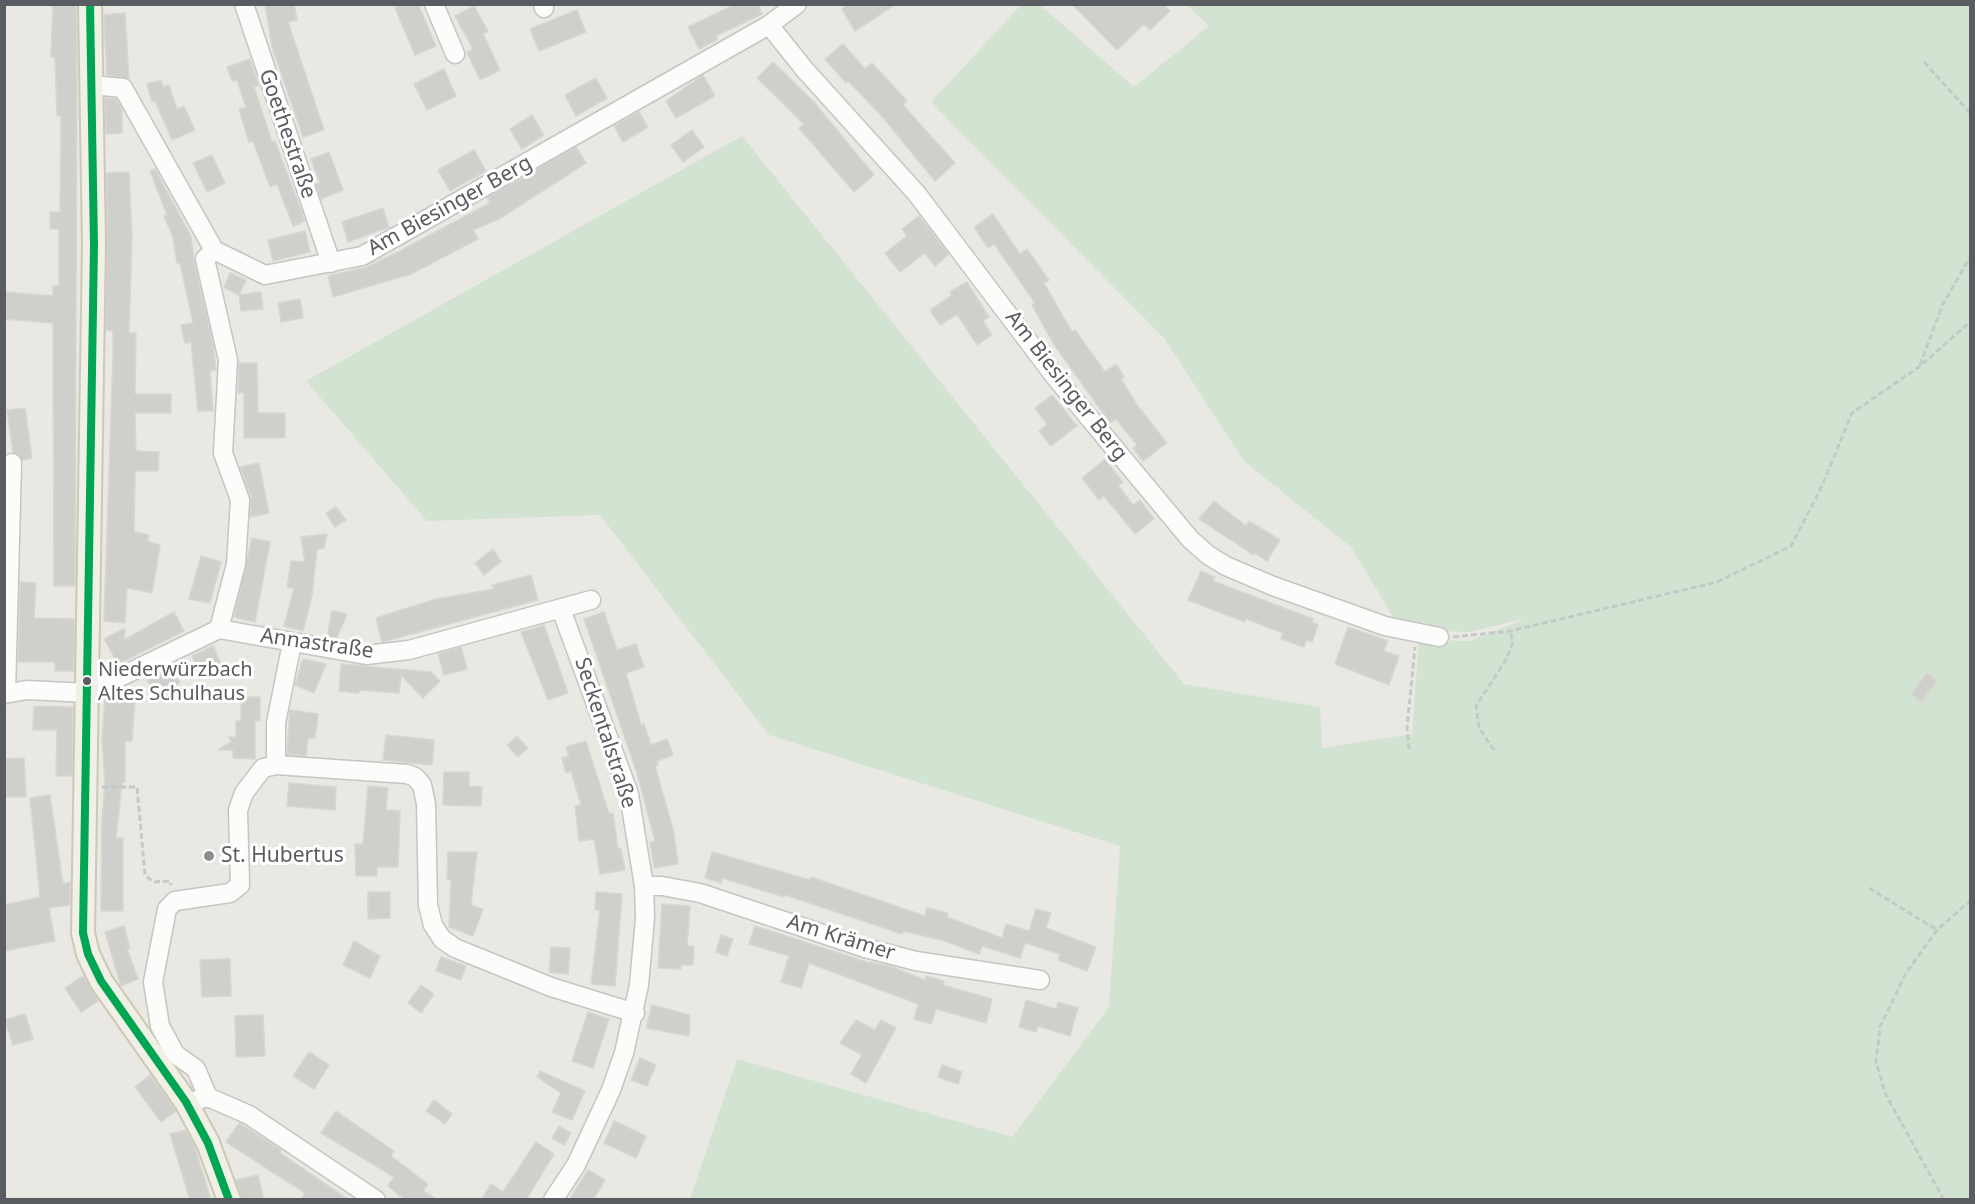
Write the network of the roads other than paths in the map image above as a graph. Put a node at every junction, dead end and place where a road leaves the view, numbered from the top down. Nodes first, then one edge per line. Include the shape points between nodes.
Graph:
1 (90, 4) edge
2 (244, 4) edge
3 (434, 4) edge
4 (792, 6) edge
5 (769, 25) junction
6 (455, 54) dead end
7 (92, 85) junction
8 (214, 250) junction
9 (331, 263) junction
10 (12, 464) dead end
11 (591, 600) dead end
12 (561, 609) junction
13 (219, 629) junction
14 (1439, 637) road end
15 (291, 643) junction
16 (5, 693) edge
17 (87, 693) junction
18 (276, 765) junction
19 (644, 886) junction
20 (1040, 980) dead end
21 (635, 1012) junction
22 (208, 1097) junction
23 (186, 1102) junction
24 (229, 1200) edge
25 (376, 1200) edge
26 (553, 1200) edge

1 - 7 main road
2 - 9 street, Goethestraße
3 - 6 street
4 - 5 street, Am Biesinger Berg
5 - 9 street, Am Biesinger Berg via 362,256
5 - 14 street, Am Biesinger Berg via 917,194 1056,378 1190,539 1226,566 1274,586 1385,626
7 - 8 street via 123,88
7 - 17 main road via 94,245
8 - 9 street, Am Biesinger Berg via 265,275
8 - 13 street via 205,259 228,360 223,453 240,500 236,564
10 - 16 street
11 - 12 street, Annastraße
12 - 15 street, Annastraße via 409,650 366,655
12 - 19 street, Seckentalstraße via 629,794
13 - 15 street, Annastraße
13 - 17 street
15 - 18 street via 276,723
16 - 17 street
17 - 23 main road via 84,933 88,954 101,981
18 - 21 street via 415,777 422,785 426,804 428,905 442,939 551,987
18 - 22 street via 263,768 244,793 238,810 240,885 230,893 175,901 167,909 153,982 160,1026 175,1054 196,1070
19 - 20 street, Am Krämer via 699,893 908,959
19 - 21 street, Seckentalstraße via 643,956
21 - 26 street, Seckentalstraße via 611,1090 576,1165
22 - 23 street
22 - 25 street via 249,1115
23 - 24 main road via 208,1143

